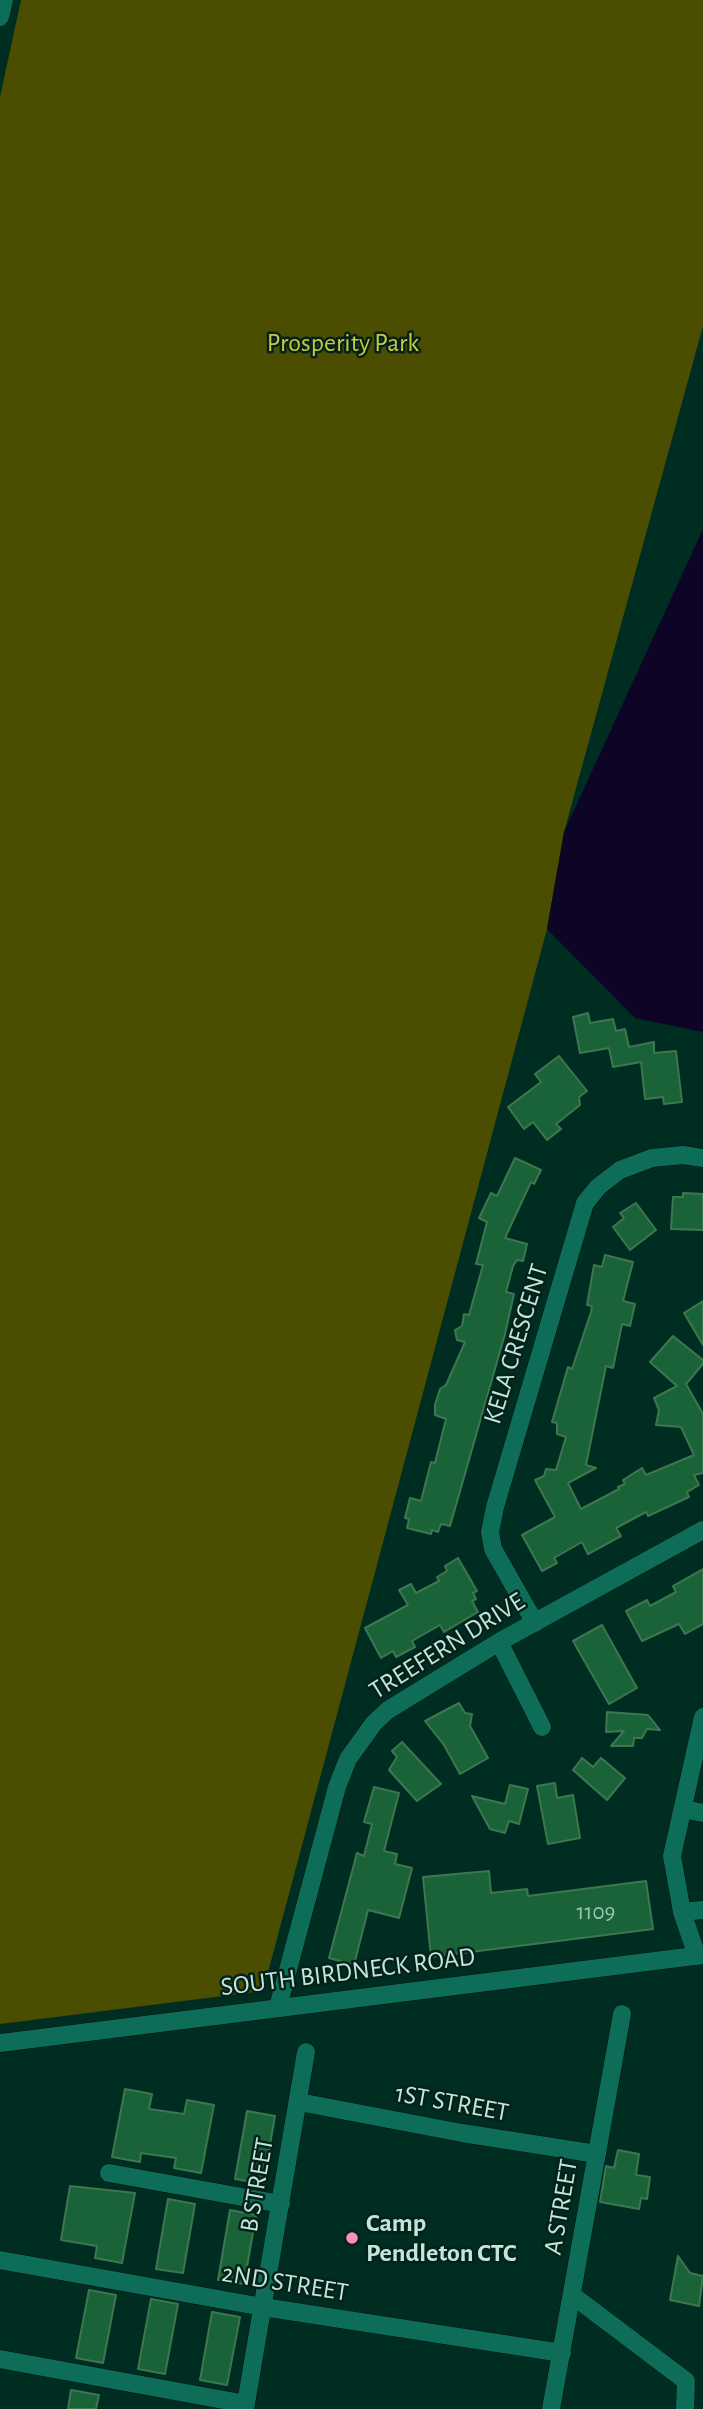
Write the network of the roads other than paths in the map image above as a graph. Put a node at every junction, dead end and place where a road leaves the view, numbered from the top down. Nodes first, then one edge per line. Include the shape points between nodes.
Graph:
1 (4, 0) edge
2 (0, 17) edge
3 (703, 1158) edge
4 (703, 1530) edge
5 (535, 1623) junction
6 (499, 1642) junction
7 (703, 1717) edge
8 (542, 1727) dead end
9 (683, 1809) junction
10 (703, 1813) edge
11 (703, 1910) edge
12 (682, 1912) junction
13 (700, 1955) edge
14 (278, 2007) junction
15 (622, 2014) dead end
16 (0, 2044) edge
17 (306, 2052) dead end
18 (299, 2102) junction
19 (597, 2154) junction
20 (109, 2173) dead end
21 (281, 2204) junction
22 (0, 2260) edge
23 (572, 2295) junction
24 (263, 2307) junction
25 (562, 2353) junction
26 (0, 2359) edge
27 (245, 2407) edge
28 (551, 2409) edge
29 (685, 2409) edge

1 - 2 street
3 - 5 street, KELA CRESCENT via 652,1158 620,1170 585,1203 490,1532 494,1549
4 - 5 street, TREEFERN DRIVE
5 - 6 street, TREEFERN DRIVE
6 - 8 street
6 - 14 street, TREEFERN DRIVE via 388,1710 352,1751 337,1787
7 - 9 street
9 - 10 street
9 - 12 street via 672,1856
11 - 12 street
12 - 13 street
13 - 14 street, SOUTH BIRDNECK ROAD
14 - 16 street, SOUTH BIRDNECK ROAD
15 - 19 street, A STREET
17 - 18 street, B STREET
18 - 19 street, 1ST STREET
18 - 21 street, B STREET
19 - 23 street, A STREET
20 - 21 street
21 - 24 street, B STREET
22 - 24 street, 2ND STREET
23 - 25 street, A STREET
23 - 29 street via 686,2381
24 - 25 street, 2ND STREET
24 - 27 street, B STREET
25 - 28 street, A STREET
26 - 27 street

